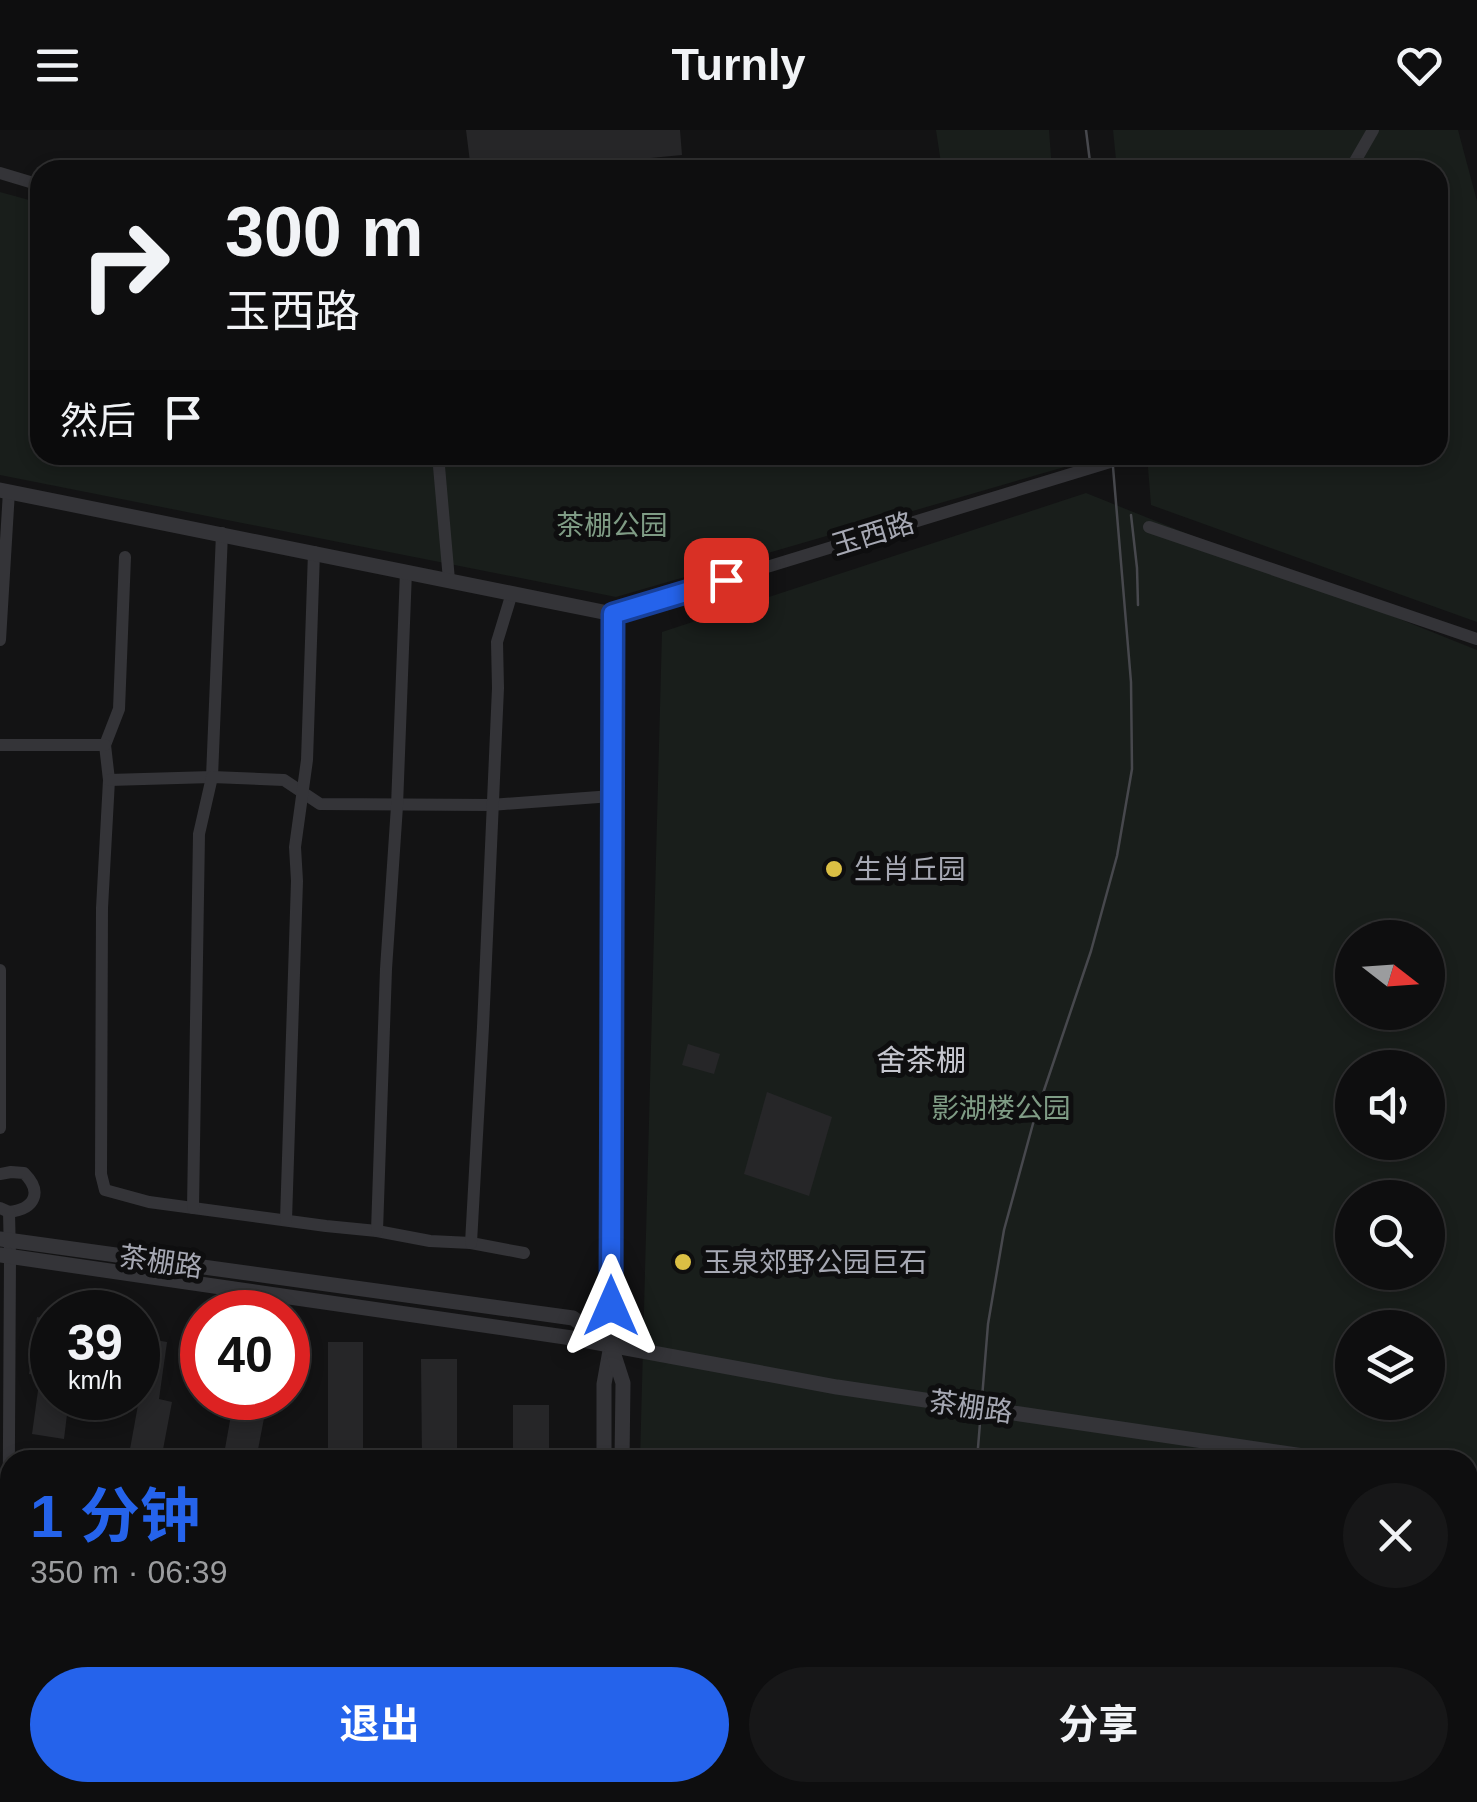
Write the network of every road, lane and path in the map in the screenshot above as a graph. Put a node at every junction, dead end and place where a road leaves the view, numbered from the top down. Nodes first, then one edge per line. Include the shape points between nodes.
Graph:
1 (1372, 130) edge
2 (1356, 160) edge
3 (0, 173) edge
4 (30, 182) edge
5 (439, 465) edge
6 (1101, 465) edge
7 (4, 491) edge
8 (1149, 527) dead end
9 (222, 534) junction
10 (314, 552) junction
11 (125, 556) dead end
12 (406, 572) junction
13 (449, 580) junction
14 (512, 593) junction
15 (613, 614) junction
16 (1477, 639) edge
17 (0, 640) edge
18 (0, 745) edge
19 (105, 745) junction
20 (212, 778) junction
21 (109, 780) junction
22 (301, 792) junction
23 (612, 796) junction
24 (491, 805) junction
25 (397, 806) junction
26 (0, 970) edge
27 (0, 1128) edge
28 (0, 1174) edge
29 (193, 1208) junction
30 (4, 1210) edge
31 (286, 1220) junction
32 (376, 1231) junction
33 (470, 1243) junction
34 (5, 1248) edge
35 (524, 1253) dead end
36 (611, 1345) junction
37 (6, 1450) edge
38 (604, 1450) edge
39 (622, 1450) edge
40 (1263, 1450) edge

1 - 2 street
3 - 4 street
5 - 13 street
6 - 15 street, 玉西路
7 - 9 street
7 - 17 street
8 - 16 street
9 - 10 street
9 - 20 street
10 - 12 street
10 - 22 street
11 - 19 street via 119,709
12 - 13 street
12 - 25 street
13 - 14 street
14 - 15 street
14 - 24 street via 497,642
15 - 23 street
18 - 19 street
19 - 21 street
20 - 21 street
20 - 22 street via 284,780
20 - 29 street via 199,834
21 - 29 street via 102,908 105,1190
22 - 25 street via 320,804
22 - 31 street
23 - 24 street
23 - 36 street
24 - 25 street
24 - 33 street
25 - 32 street
26 - 27 street
28 - 30 street via 24,1173 33,1182 29,1206
29 - 31 street
30 - 34 street
31 - 32 street
32 - 33 street
33 - 35 street
34 - 36 street, 茶棚路 via 572,1318
34 - 37 street
36 - 38 street
36 - 39 street via 623,1384
36 - 40 street, 茶棚路 via 837,1387

